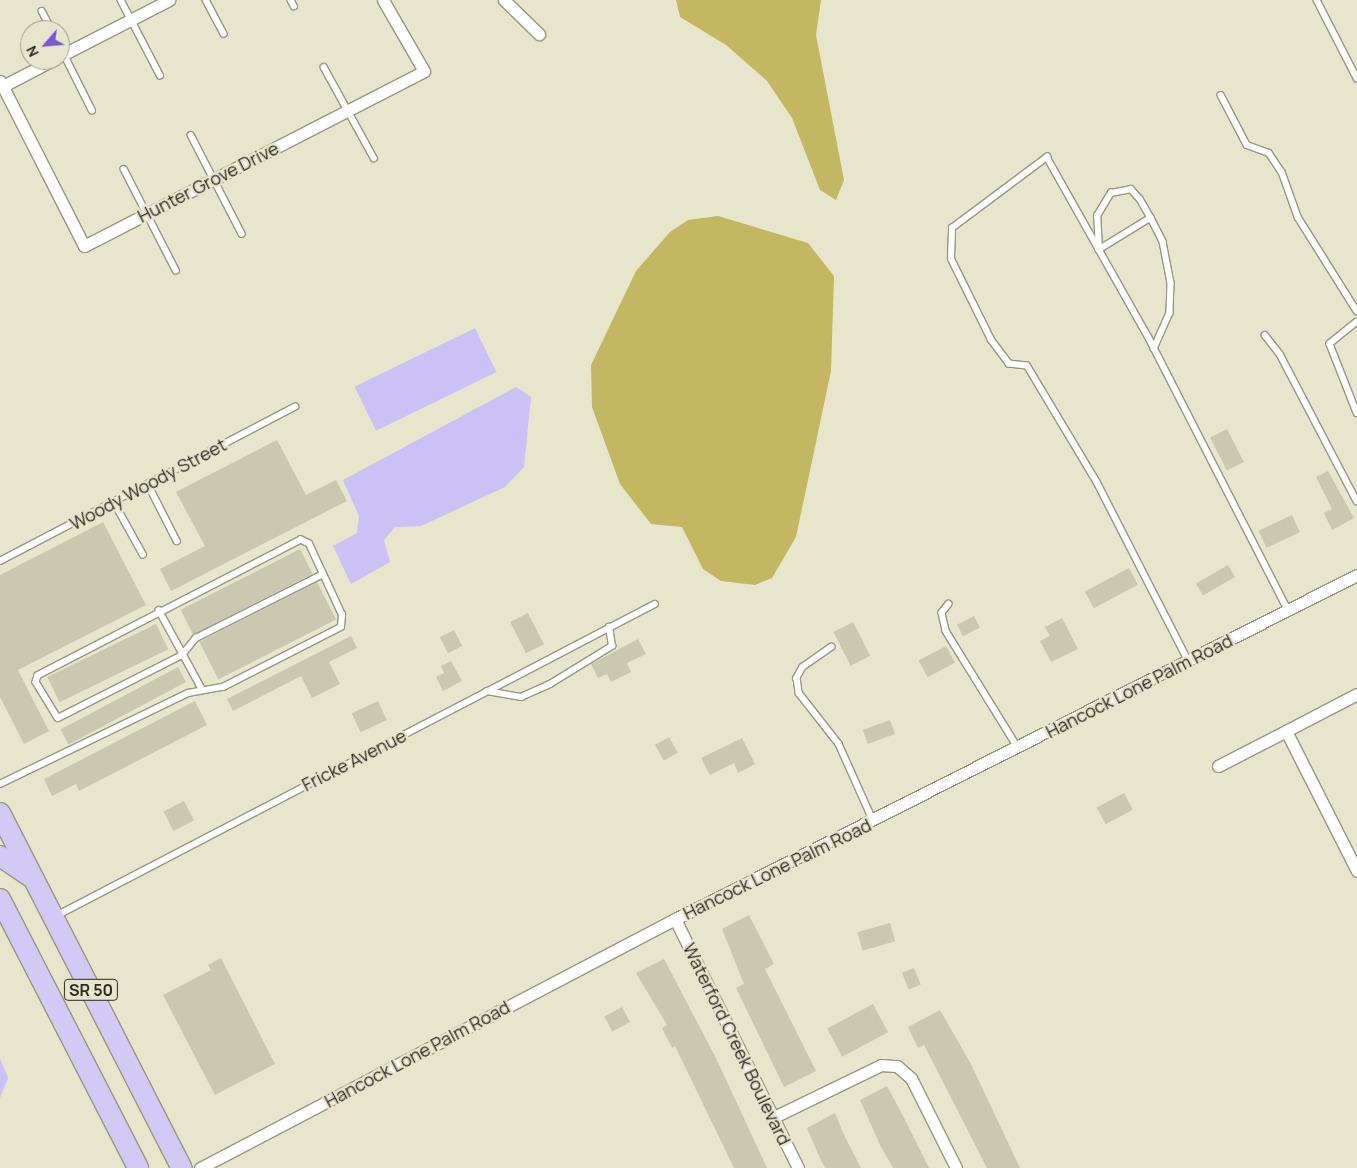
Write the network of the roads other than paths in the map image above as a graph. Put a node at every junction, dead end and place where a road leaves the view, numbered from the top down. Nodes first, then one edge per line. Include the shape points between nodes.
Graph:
1 (121, 0) edge
2 (169, 0) edge
3 (206, 0) edge
4 (291, 0) edge
5 (383, 0) edge
6 (504, 0) edge
7 (1317, 0) edge
8 (294, 6) dead end
9 (42, 11) dead end
10 (131, 19) junction
11 (47, 20) edge
12 (224, 34) dead end
13 (539, 34) dead end
14 (70, 48) edge
15 (324, 66) dead end
16 (70, 69) edge
17 (30, 70) edge
18 (160, 75) dead end
19 (1357, 78) edge
20 (1, 83) edge
21 (1221, 95) dead end
22 (92, 110) dead end
23 (346, 111) junction
24 (191, 135) dead end
25 (374, 158) dead end
26 (124, 169) dead end
27 (214, 179) junction
28 (147, 214) junction
29 (1152, 218) junction
30 (242, 234) dead end
31 (1099, 250) junction
32 (176, 270) dead end
33 (1357, 311) edge
34 (1357, 322) edge
35 (1264, 335) dead end
36 (1154, 349) junction
37 (296, 407) dead end
38 (1357, 413) edge
39 (148, 484) junction
40 (1357, 501) edge
41 (114, 502) junction
42 (177, 541) dead end
43 (143, 554) dead end
44 (0, 561) edge
45 (323, 574) junction
46 (1357, 575) edge
47 (655, 604) dead end
48 (949, 604) dead end
49 (159, 610) junction
50 (1288, 610) junction
51 (609, 627) junction
52 (832, 647) dead end
53 (182, 655) junction
54 (1188, 661) junction
55 (202, 689) junction
56 (487, 691) junction
57 (1357, 694) edge
58 (1286, 731) junction
59 (1018, 748) junction
60 (1218, 766) dead end
61 (0, 784) edge
62 (0, 812) edge
63 (874, 822) junction
64 (0, 856) edge
65 (1357, 871) edge
66 (35, 880) junction
67 (0, 899) edge
68 (54, 917) junction
69 (675, 919) junction
70 (772, 1118) junction
71 (138, 1168) edge
72 (182, 1168) edge
73 (200, 1168) edge
74 (798, 1168) edge
75 (956, 1168) edge

1 - 10 lane
2 - 10 street
3 - 12 lane
4 - 8 lane
5 - 23 street, Hunter Grove Drive via 424,71
6 - 13 street
7 - 19 lane
9 - 11 lane
10 - 14 street
10 - 18 lane
15 - 23 lane
16 - 22 lane
17 - 20 street
20 - 28 street, Hunter Grove Drive via 84,246
21 - 33 lane via 1246,145 1270,153 1282,172 1298,216
23 - 25 lane
23 - 27 street, Hunter Grove Drive
24 - 27 lane
26 - 28 lane
27 - 28 street, Hunter Grove Drive
27 - 30 lane
28 - 32 lane
29 - 31 lane
29 - 31 lane via 1131,189 1111,193 1097,216
29 - 36 lane via 1163,242 1171,283 1167,326
31 - 36 lane
31 - 54 lane via 1047,157 952,228 951,259 966,297 1009,364 1026,366 1105,498
34 - 38 lane via 1330,344
35 - 40 lane via 1280,354
36 - 50 lane
37 - 39 lane, Woody Woody Street
39 - 41 lane, Woody Woody Street
39 - 42 lane
41 - 43 lane
41 - 44 lane, Woody Woody Street
45 - 49 lane via 309,544 301,540
45 - 53 lane via 196,638
45 - 55 lane via 342,615 341,627 223,687
46 - 50 street, Hancock Lone Palm Road
47 - 51 lane, Fricke Avenue
48 - 59 lane via 942,613 946,631
49 - 53 lane
49 - 53 lane via 38,676 36,682 54,717
50 - 54 street, Hancock Lone Palm Road
51 - 56 lane, Fricke Avenue
51 - 56 lane via 612,646 550,684 521,697
52 - 63 lane via 803,667 797,678 800,694 839,744
53 - 55 lane
54 - 59 street, Hancock Lone Palm Road
55 - 61 lane
56 - 68 lane, Fricke Avenue
57 - 58 street
58 - 60 street
58 - 65 street
59 - 63 street, Hancock Lone Palm Road
62 - 66 highway, SR 50
63 - 69 street, Hancock Lone Palm Road
64 - 66 highway
66 - 68 highway, SR 50
67 - 71 highway, SR 50
68 - 72 highway, SR 50
69 - 70 street, Waterford Creek Boulevard
69 - 73 street, Hancock Lone Palm Road
70 - 74 street, Waterford Creek Boulevard
70 - 75 street via 881,1065 897,1066 911,1078

